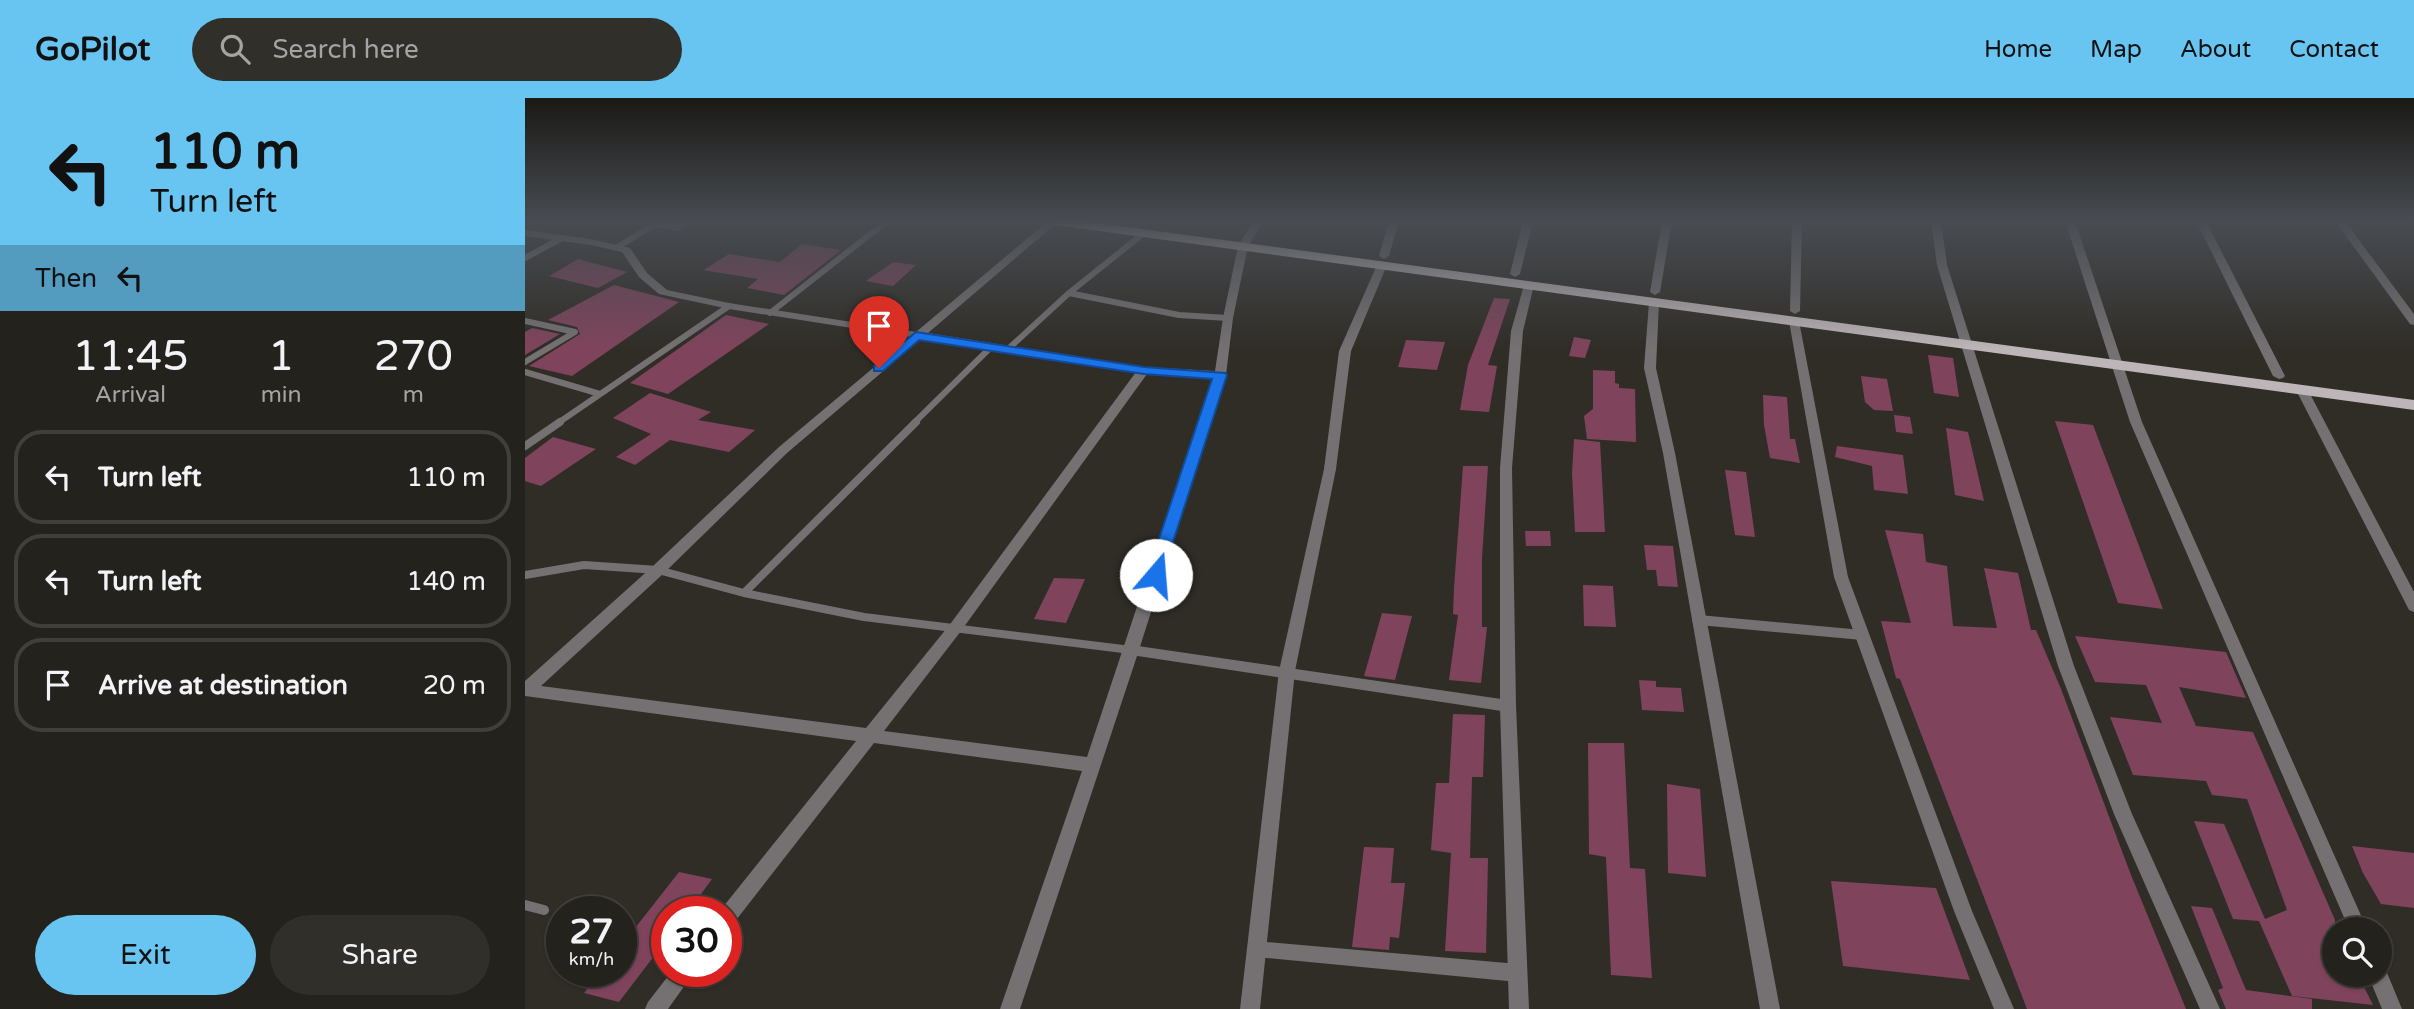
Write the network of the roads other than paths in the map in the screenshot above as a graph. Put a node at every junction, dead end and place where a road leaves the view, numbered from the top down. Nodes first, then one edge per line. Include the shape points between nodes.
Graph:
1 (635, 264) edge
2 (833, 264) edge
3 (1004, 264) edge
4 (1108, 264) edge
5 (1241, 264) edge
6 (1382, 264) edge
7 (1398, 264) edge
8 (1409, 264) edge
9 (1518, 264) edge
10 (1660, 264) edge
11 (1796, 264) edge
12 (1942, 264) edge
13 (2084, 264) edge
14 (2222, 264) edge
15 (2371, 264) edge
16 (1515, 274) junction
17 (1529, 285) junction
18 (1571, 286) junction
19 (1069, 293) junction
20 (1655, 297) junction
21 (729, 306) junction
22 (770, 313) junction
23 (1794, 316) junction
24 (1228, 318) junction
25 (525, 321) edge
26 (2414, 322) edge
27 (916, 336) junction
28 (1966, 339) junction
29 (990, 348) junction
30 (1007, 350) junction
31 (2114, 359) junction
32 (525, 362) edge
33 (1144, 370) junction
34 (525, 372) edge
35 (1220, 375) junction
36 (2279, 376) junction
37 (2302, 390) junction
38 (600, 394) junction
39 (2414, 394) edge
40 (2414, 405) edge
41 (525, 446) edge
42 (658, 570) junction
43 (525, 575) edge
44 (744, 593) junction
45 (2414, 606) edge
46 (1699, 620) junction
47 (956, 627) junction
48 (1862, 635) junction
49 (1131, 649) junction
50 (1287, 671) junction
51 (526, 690) edge
52 (1508, 706) junction
53 (869, 737) junction
54 (1092, 765) junction
55 (742, 898) edge
56 (525, 905) edge
57 (544, 910) dead end
58 (2353, 917) edge
59 (1256, 949) junction
60 (1518, 973) junction
61 (672, 987) edge
62 (2383, 987) edge
63 (655, 1009) edge
64 (1010, 1009) edge
65 (1250, 1009) edge
66 (1519, 1009) edge
67 (1770, 1009) edge
68 (2004, 1009) edge
69 (2210, 1009) edge
70 (2392, 1009) edge

1 - 21 street via 663,292
2 - 22 lane
3 - 27 street
4 - 19 lane
5 - 24 street
6 - 50 street via 1345,351 1329,469
7 - 17 main road
8 - 16 main road
9 - 16 street
10 - 20 street
11 - 23 street
12 - 28 street
13 - 31 street
14 - 36 street
15 - 26 street
16 - 18 main road
17 - 18 main road
17 - 52 street via 1517,331 1506,468
18 - 20 main road
19 - 24 lane via 1179,315
19 - 30 lane
20 - 23 main road
20 - 46 street via 1650,368
21 - 22 street
21 - 38 lane
22 - 27 street
23 - 28 main road
23 - 48 street via 1841,577
24 - 35 street
25 - 32 lane via 575,331
27 - 29 street
27 - 42 street via 783,450
28 - 31 main road
28 - 69 street via 2066,666 2123,814
29 - 30 street
29 - 44 lane
30 - 33 street
31 - 36 main road
31 - 37 main road
31 - 58 street via 2136,422
33 - 35 street
33 - 47 street
34 - 38 lane
35 - 49 street
36 - 39 main road
37 - 40 main road
37 - 45 street
38 - 41 lane
42 - 43 lane via 584,565
42 - 44 lane
42 - 51 street
44 - 47 lane via 864,617
46 - 48 street
46 - 67 street
47 - 49 lane
47 - 53 street
48 - 68 street via 1963,911
49 - 50 street
49 - 54 street
50 - 52 street
50 - 59 street
51 - 53 street
52 - 60 street
53 - 54 street
53 - 55 street
54 - 64 street
56 - 57 lane
59 - 60 street
59 - 65 street
60 - 66 street
61 - 63 street
62 - 70 street

